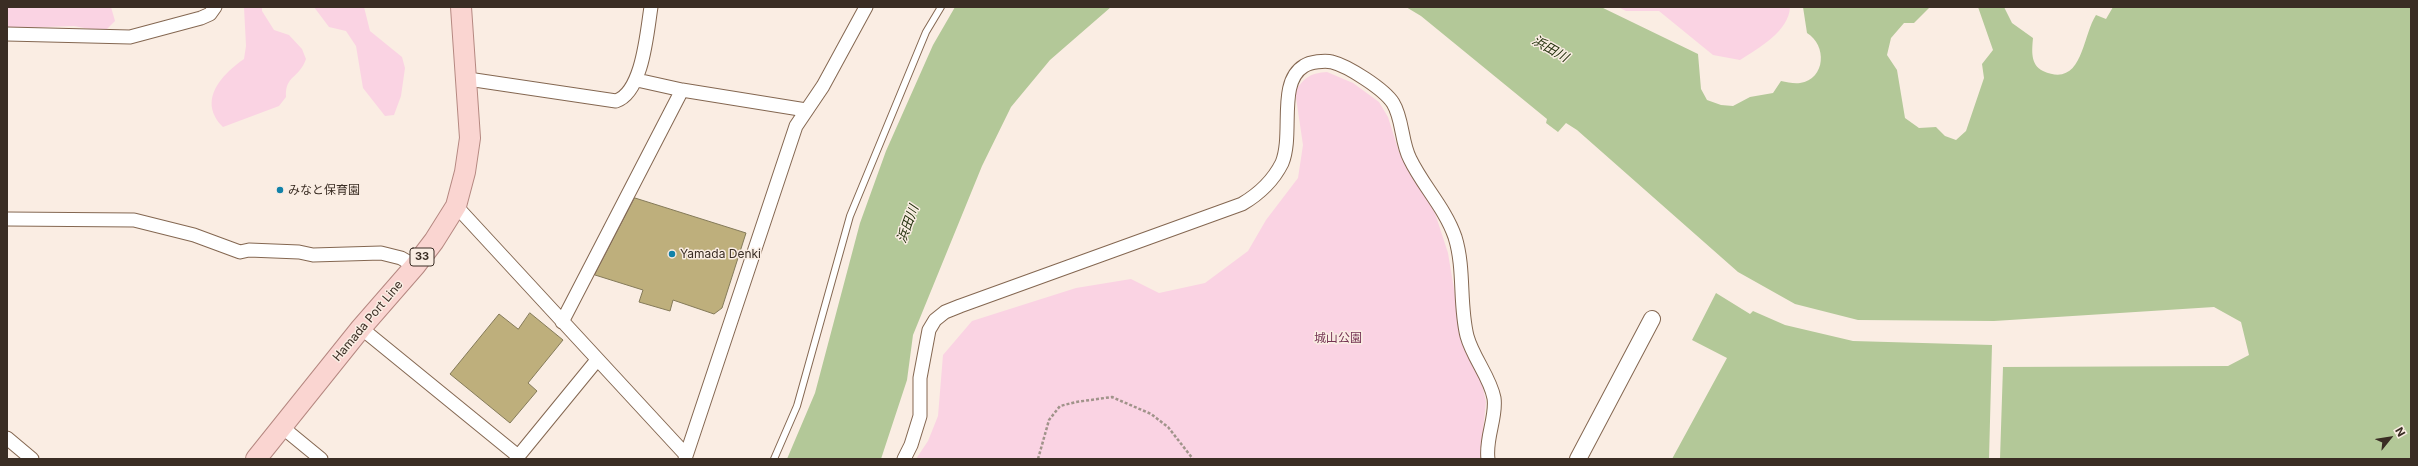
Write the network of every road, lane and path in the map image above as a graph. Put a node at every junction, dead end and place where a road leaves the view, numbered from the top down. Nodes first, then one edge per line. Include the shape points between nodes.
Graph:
1 (215, 7) edge
2 (461, 7) edge
3 (652, 7) edge
4 (866, 7) edge
5 (941, 7) edge
6 (7, 34) edge
7 (468, 79) junction
8 (637, 80) junction
9 (682, 90) junction
10 (806, 110) junction
11 (456, 206) junction
12 (7, 219) edge
13 (415, 266) junction
14 (1652, 319) dead end
15 (562, 322) junction
16 (361, 328) junction
17 (597, 360) junction
18 (282, 427) junction
19 (7, 438) edge
20 (686, 457) edge
21 (517, 458) edge
22 (32, 459) edge
23 (256, 459) edge
24 (321, 459) edge
25 (774, 459) edge
26 (904, 459) edge
27 (1038, 459) edge
28 (1193, 459) edge
29 (1488, 459) edge
30 (1578, 459) edge

1 - 6 street via 210,14 201,18 130,37
2 - 7 main road, Hamada Port Line / 33
3 - 8 street
4 - 10 street via 823,86
5 - 25 lane via 926,32 850,216 797,406
7 - 8 street via 616,101 625,95
7 - 11 main road, Hamada Port Line / 33 via 470,138
8 - 9 street
9 - 10 street
9 - 15 street
10 - 20 street via 796,126
11 - 13 main road, Hamada Port Line / 33
11 - 15 street
12 - 13 street via 134,220 194,235 240,252 299,252 313,255 381,253 401,258
13 - 16 main road, Hamada Port Line / 33
14 - 30 street
15 - 17 street
16 - 18 main road, Hamada Port Line / 33
16 - 21 street
17 - 20 street
17 - 21 street
18 - 23 main road, Hamada Port Line / 33
18 - 24 street
19 - 22 street
26 - 29 street via 920,416 920,378 928,336 935,320 945,312 960,306 1242,204 1259,194 1273,178 1282,162 1287,143 1287,94 1290,80 1305,65 1331,61 1365,79 1393,104 1409,158 1446,217 1455,238 1460,261 1462,314 1468,338 1494,398 1495,410 1489,428
27 - 28 path via 1049,420 1060,406 1112,397 1130,403 1156,418 1183,444

